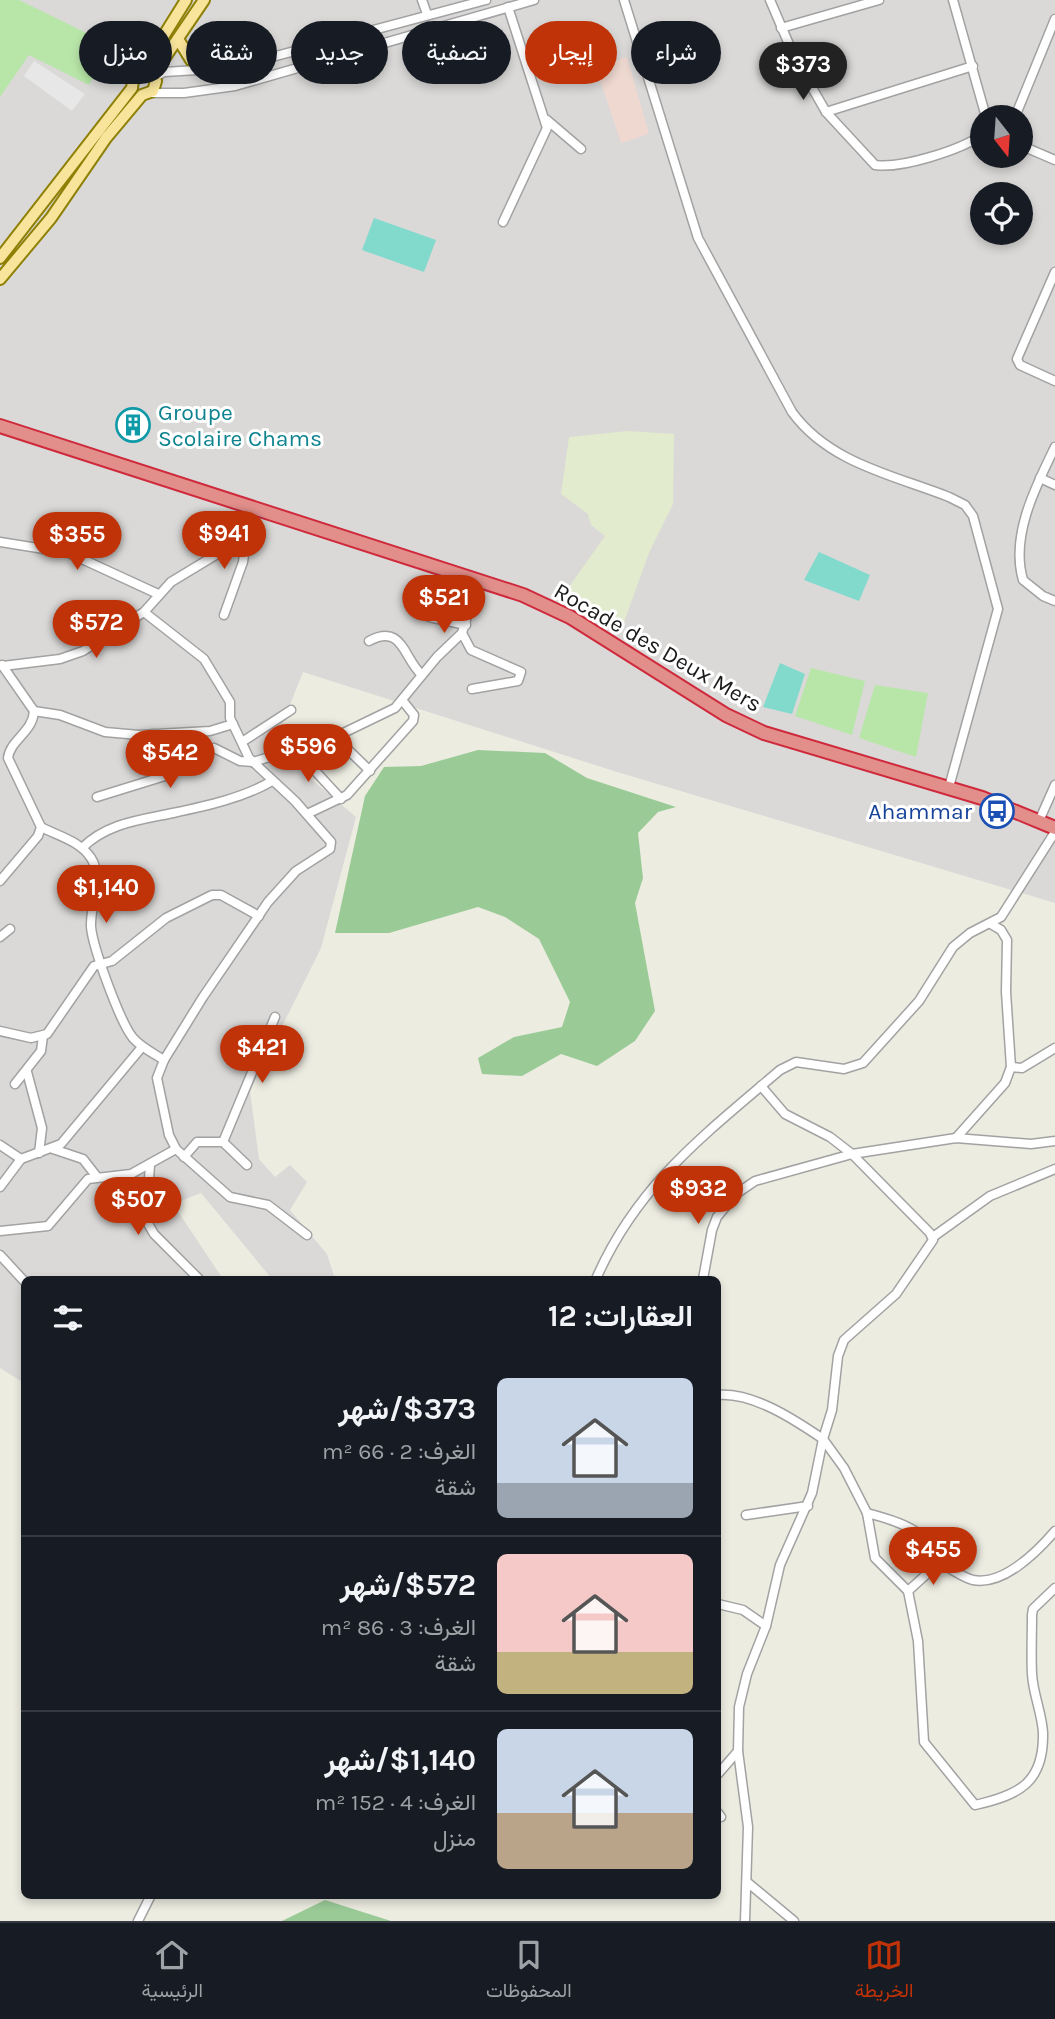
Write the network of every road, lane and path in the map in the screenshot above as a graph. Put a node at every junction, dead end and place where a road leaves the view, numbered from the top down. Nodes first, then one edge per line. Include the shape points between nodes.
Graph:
1 (204, 0) edge
2 (422, 0) edge
3 (486, 0) edge
4 (534, 0) edge
5 (624, 0) edge
6 (770, 0) edge
7 (879, 0) edge
8 (953, 0) edge
9 (184, 1) edge
10 (476, 1) edge
11 (508, 7) junction
12 (427, 14) junction
13 (1055, 19) edge
14 (172, 27) edge
15 (781, 28) junction
16 (178, 39) junction
17 (172, 46) edge
18 (186, 52) edge
19 (277, 54) edge
20 (973, 66) junction
21 (132, 84) edge
22 (155, 84) edge
23 (132, 88) junction
24 (146, 94) junction
25 (983, 105) edge
26 (1020, 105) edge
27 (826, 112) junction
28 (547, 120) junction
29 (970, 139) edge
30 (581, 149) dead end
31 (1033, 151) edge
32 (1055, 160) edge
33 (503, 222) dead end
34 (0, 258) edge
35 (1055, 272) edge
36 (0, 279) edge
37 (1055, 381) edge
38 (0, 426) edge
39 (1055, 447) edge
40 (1045, 467) junction
41 (1055, 471) edge
42 (1040, 478) junction
43 (1055, 485) edge
44 (250, 506) junction
45 (247, 531) junction
46 (0, 542) edge
47 (478, 580) junction
48 (158, 594) junction
49 (1055, 601) edge
50 (144, 612) junction
51 (224, 615) dead end
52 (429, 617) dead end
53 (464, 629) junction
54 (369, 641) dead end
55 (1, 664) edge
56 (422, 675) junction
57 (472, 690) dead end
58 (402, 700) junction
59 (291, 710) dead end
60 (34, 711) junction
61 (233, 724) junction
62 (153, 734) junction
63 (335, 737) junction
64 (242, 742) junction
65 (214, 748) dead end
66 (295, 749) junction
67 (0, 752) edge
68 (8, 758) junction
69 (253, 762) junction
70 (370, 771) junction
71 (272, 781) junction
72 (1055, 785) edge
73 (949, 787) junction
74 (96, 797) dead end
75 (341, 799) junction
76 (307, 814) junction
77 (1039, 821) junction
78 (41, 827) junction
79 (1055, 830) edge
80 (82, 848) junction
81 (0, 881) edge
82 (259, 916) junction
83 (991, 924) junction
84 (10, 929) dead end
85 (0, 937) edge
86 (102, 964) junction
87 (275, 1017) dead end
88 (2, 1034) edge
89 (43, 1035) junction
90 (142, 1047) junction
91 (1055, 1048) edge
92 (164, 1060) junction
93 (1011, 1067) junction
94 (27, 1072) junction
95 (15, 1084) dead end
96 (761, 1086) junction
97 (956, 1138) junction
98 (1055, 1141) edge
99 (223, 1142) junction
100 (0, 1145) edge
101 (53, 1149) junction
102 (176, 1149) junction
103 (39, 1153) junction
104 (852, 1154) junction
105 (184, 1157) junction
106 (21, 1159) junction
107 (247, 1165) dead end
108 (150, 1166) junction
109 (1055, 1168) edge
110 (97, 1177) junction
111 (0, 1187) edge
112 (0, 1231) edge
113 (307, 1235) dead end
114 (933, 1237) junction
115 (0, 1255) edge
116 (196, 1276) edge
117 (597, 1276) edge
118 (704, 1276) edge
119 (21, 1279) edge
120 (721, 1395) edge
121 (823, 1439) junction
122 (808, 1506) junction
123 (867, 1513) junction
124 (746, 1515) dead end
125 (1054, 1536) edge
126 (940, 1562) junction
127 (1055, 1588) edge
128 (908, 1591) junction
129 (721, 1605) edge
130 (766, 1626) junction
131 (738, 1751) junction
132 (721, 1771) edge
133 (747, 1882) junction
134 (149, 1899) edge
135 (138, 1921) edge
136 (746, 1921) edge
137 (794, 1921) edge

1 - 16 main road
2 - 12 street
3 - 10 street
4 - 11 street
5 - 73 street via 698,238 792,412 805,430 833,451 959,502 973,516 998,609
6 - 15 street
7 - 15 street
8 - 20 street
9 - 14 main road
10 - 12 street
11 - 24 street via 235,86
11 - 28 street
12 - 19 street
13 - 26 street
15 - 27 street
16 - 17 main road
16 - 18 main road
20 - 25 street
20 - 27 street
21 - 23 main road
22 - 24 main road
23 - 24 main road
23 - 34 main road
24 - 36 main road via 106,138 51,218
27 - 29 street via 869,161 883,166
28 - 30 street
28 - 33 street via 545,135
31 - 32 street
35 - 37 street via 1017,359 1020,365
38 - 44 highway, Rocade des Deux Mers
39 - 40 street
40 - 41 street
40 - 42 street
42 - 43 street
42 - 49 street via 1021,537 1020,570 1030,587
44 - 45 street
44 - 47 highway, Rocade des Deux Mers
45 - 48 street via 236,544 177,577
45 - 51 street via 243,562
46 - 48 street via 69,553
47 - 53 street
47 - 73 highway, Rocade des Deux Mers via 570,617 715,708 764,733
48 - 50 street
50 - 55 street via 71,656
50 - 61 street via 204,659 230,702
52 - 53 street
53 - 56 street
53 - 57 street via 471,650 521,672 518,681
54 - 56 street via 391,636 399,641
55 - 60 street
56 - 58 street
58 - 63 street via 395,708
58 - 70 street via 414,715 413,721
59 - 64 street
60 - 62 street via 60,715 105,732
60 - 68 street
61 - 62 street via 210,731
61 - 64 street
62 - 74 street via 169,767 168,775
63 - 66 street
63 - 70 street
64 - 69 street
65 - 69 street
66 - 69 street
66 - 75 street
67 - 68 street
68 - 78 street
69 - 71 street
70 - 75 street
71 - 76 street
71 - 80 street via 204,806 111,828
72 - 77 street
73 - 77 highway, Rocade des Deux Mers
75 - 76 street
76 - 82 street via 331,847 289,878
77 - 79 highway, Rocade des Deux Mers
78 - 80 street
78 - 81 street
79 - 83 street via 1006,910
80 - 86 street via 96,872 91,926
82 - 86 street via 221,895 212,895 166,918
82 - 92 street
83 - 93 street via 1002,930 1007,940
83 - 96 street via 953,947 919,1001 863,1063 844,1069 796,1062
84 - 85 street
86 - 89 street via 94,966 58,1021
86 - 90 street via 128,1031
87 - 99 street
88 - 89 street
89 - 94 street via 41,1051
90 - 92 street
90 - 101 street
91 - 93 street via 1022,1069
92 - 102 street via 156,1084
93 - 97 street via 1005,1083
94 - 95 street
94 - 103 street via 42,1128
96 - 104 street via 785,1114
96 - 117 street via 653,1184 616,1238
97 - 98 street via 1031,1144
97 - 104 street
99 - 105 street via 197,1142
99 - 107 street
100 - 106 street
101 - 103 street
101 - 110 street via 83,1160
102 - 105 street
102 - 108 street
103 - 106 street
104 - 114 street
104 - 118 street via 765,1178 737,1194 725,1205 712,1230
105 - 113 street via 230,1197 268,1205
106 - 111 street
108 - 110 street
108 - 116 street via 146,1220
109 - 114 street via 990,1196
110 - 112 street via 86,1182 48,1226
114 - 121 street via 927,1253 896,1294 844,1340
115 - 119 street
120 - 121 street via 774,1407
121 - 122 street
121 - 123 street
122 - 124 street
122 - 130 street via 780,1565
123 - 126 street via 925,1537
123 - 128 street via 875,1559
125 - 126 street via 995,1578 974,1580
126 - 128 street
127 - 128 street via 1032,1615 1032,1675 1043,1733 1040,1761 1019,1792 975,1805 924,1742 918,1641
129 - 130 street via 743,1610
130 - 131 street via 743,1688
131 - 132 street
131 - 133 street via 748,1827
133 - 136 street
133 - 137 street
134 - 135 street

